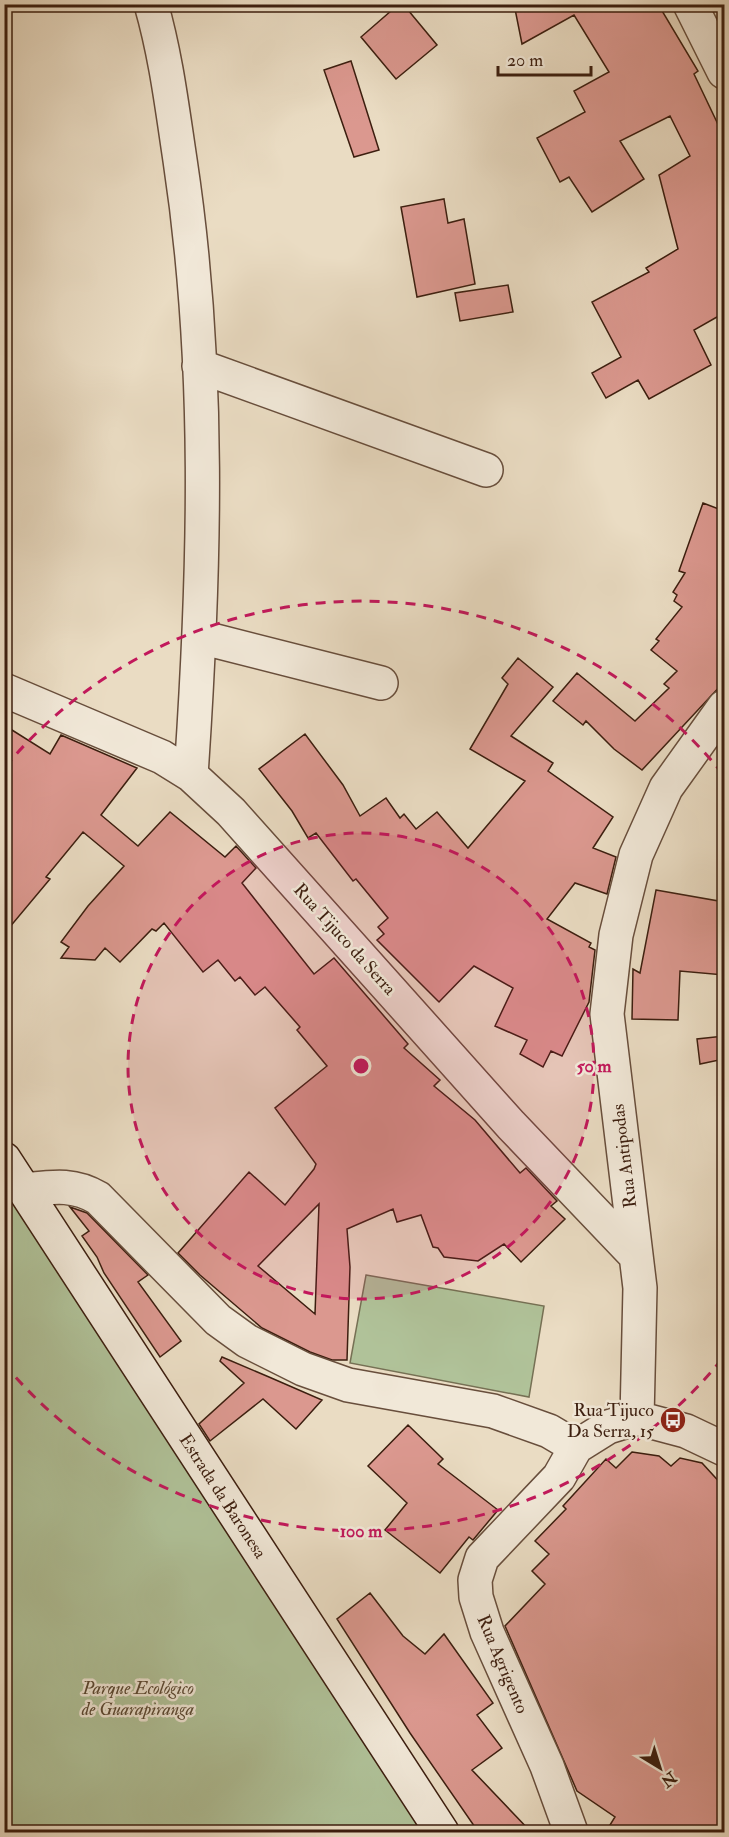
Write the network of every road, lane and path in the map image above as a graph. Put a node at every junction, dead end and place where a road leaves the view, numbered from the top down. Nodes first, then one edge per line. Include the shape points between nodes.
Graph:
1 (151, 4) edge
2 (690, 4) edge
3 (724, 72) edge
4 (199, 366) junction
5 (486, 470) dead end
6 (200, 637) junction
7 (381, 683) dead end
8 (4, 690) edge
9 (724, 706) edge
10 (191, 775) junction
11 (4, 1159) edge
12 (24, 1190) junction
13 (636, 1256) junction
14 (636, 1418) junction
15 (576, 1447) junction
16 (724, 1449) edge
17 (442, 1833) edge
18 (571, 1833) edge

1 - 4 street via 163,47 191,235
2 - 3 street
4 - 5 street
4 - 6 street via 204,448
6 - 7 street
6 - 10 street
8 - 10 street, Rua Tijuco da Serra via 162,757
9 - 13 street, Rua Antipodas via 666,788 636,855 616,935 607,1014
10 - 13 street, Rua Tijuco da Serra via 231,812 510,1125
11 - 12 street, Estrada da Baronesa
12 - 15 street via 63,1185 98,1198 218,1320 246,1341 303,1369 348,1385 493,1411 549,1431
12 - 17 street, Estrada da Baronesa
13 - 14 street, Rua Antipodas via 640,1288
14 - 15 street, Rua Agrigento via 608,1427
14 - 16 street via 686,1431
15 - 18 street, Rua Agrigento via 559,1477 482,1558 474,1586 486,1632 547,1766

